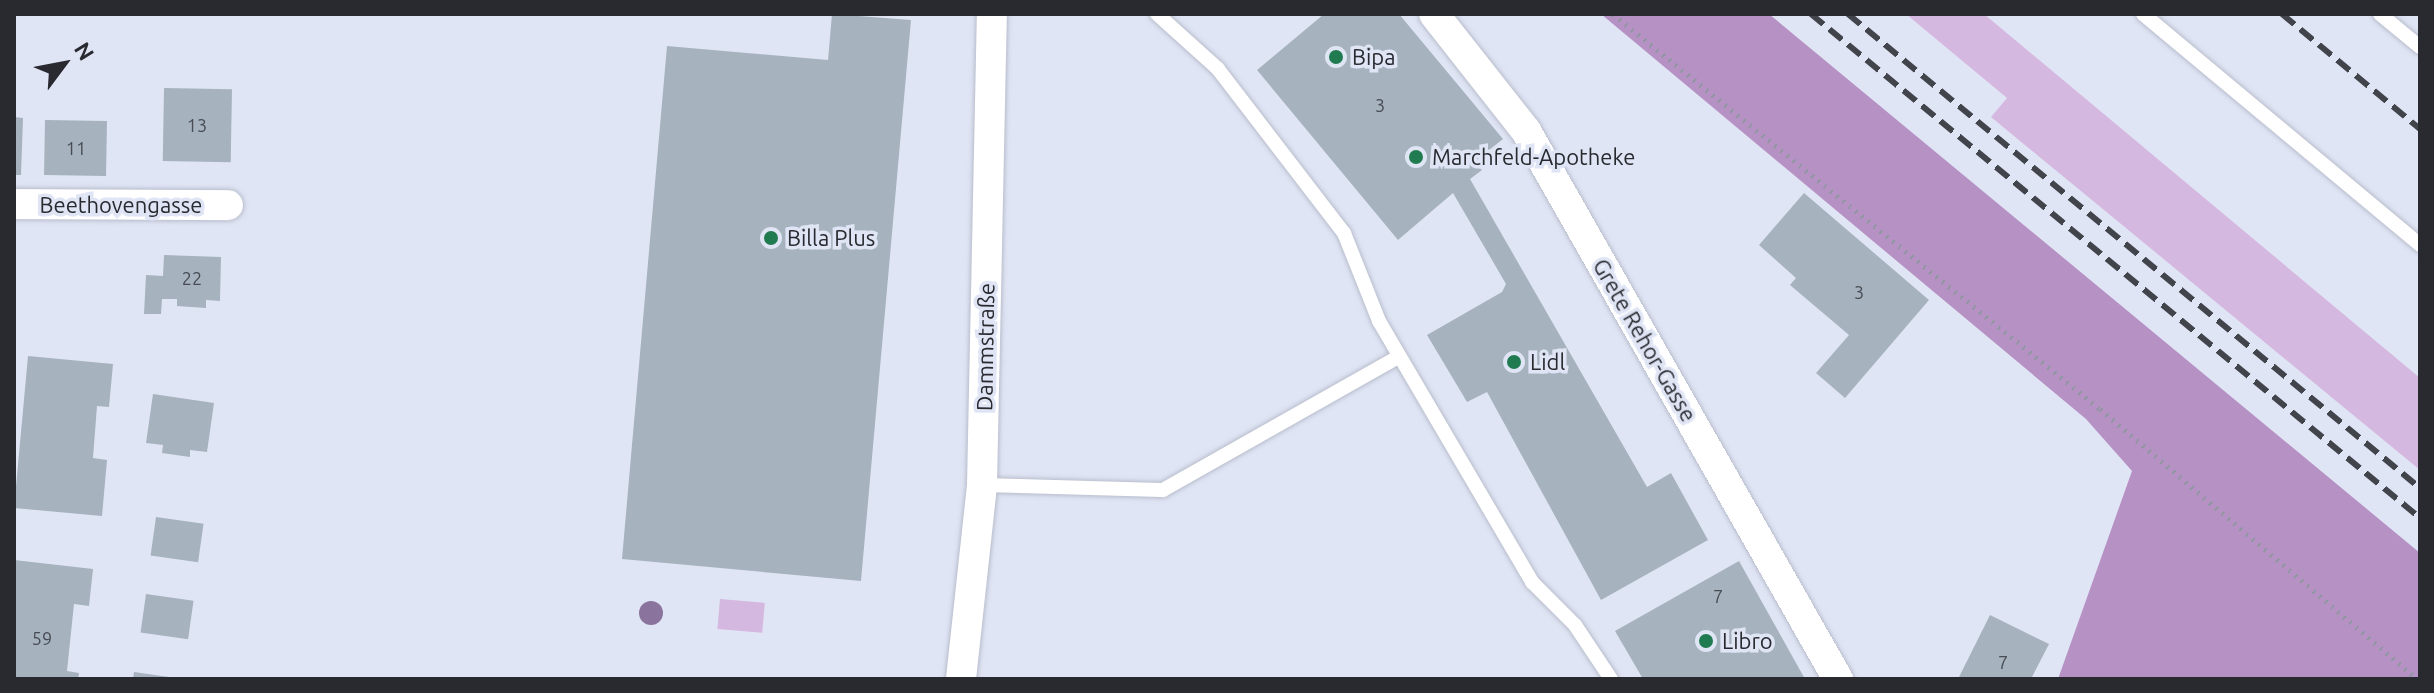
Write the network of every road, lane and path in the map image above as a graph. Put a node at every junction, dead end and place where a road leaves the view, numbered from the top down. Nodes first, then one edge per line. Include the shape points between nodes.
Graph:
1 (992, 14) edge
2 (1157, 14) edge
3 (1434, 14) edge
4 (1613, 14) edge
5 (2143, 14) edge
6 (2380, 14) edge
7 (2420, 47) edge
8 (14, 204) edge
9 (228, 205) dead end
10 (2420, 245) edge
11 (1398, 357) junction
12 (982, 485) junction
13 (961, 679) edge
14 (1611, 679) edge
15 (1838, 679) edge
16 (2417, 679) edge

1 - 12 street, Dammstraße
2 - 11 lane via 1218,69 1323,203 1344,233
3 - 15 street, Grete Rehor-Gasse via 1526,131
4 - 16 path via 2100,409
5 - 10 lane
6 - 7 lane
8 - 9 street, Beethovengasse
11 - 12 lane via 1163,490
11 - 14 lane via 1532,582 1583,634
12 - 13 street, Dammstraße

